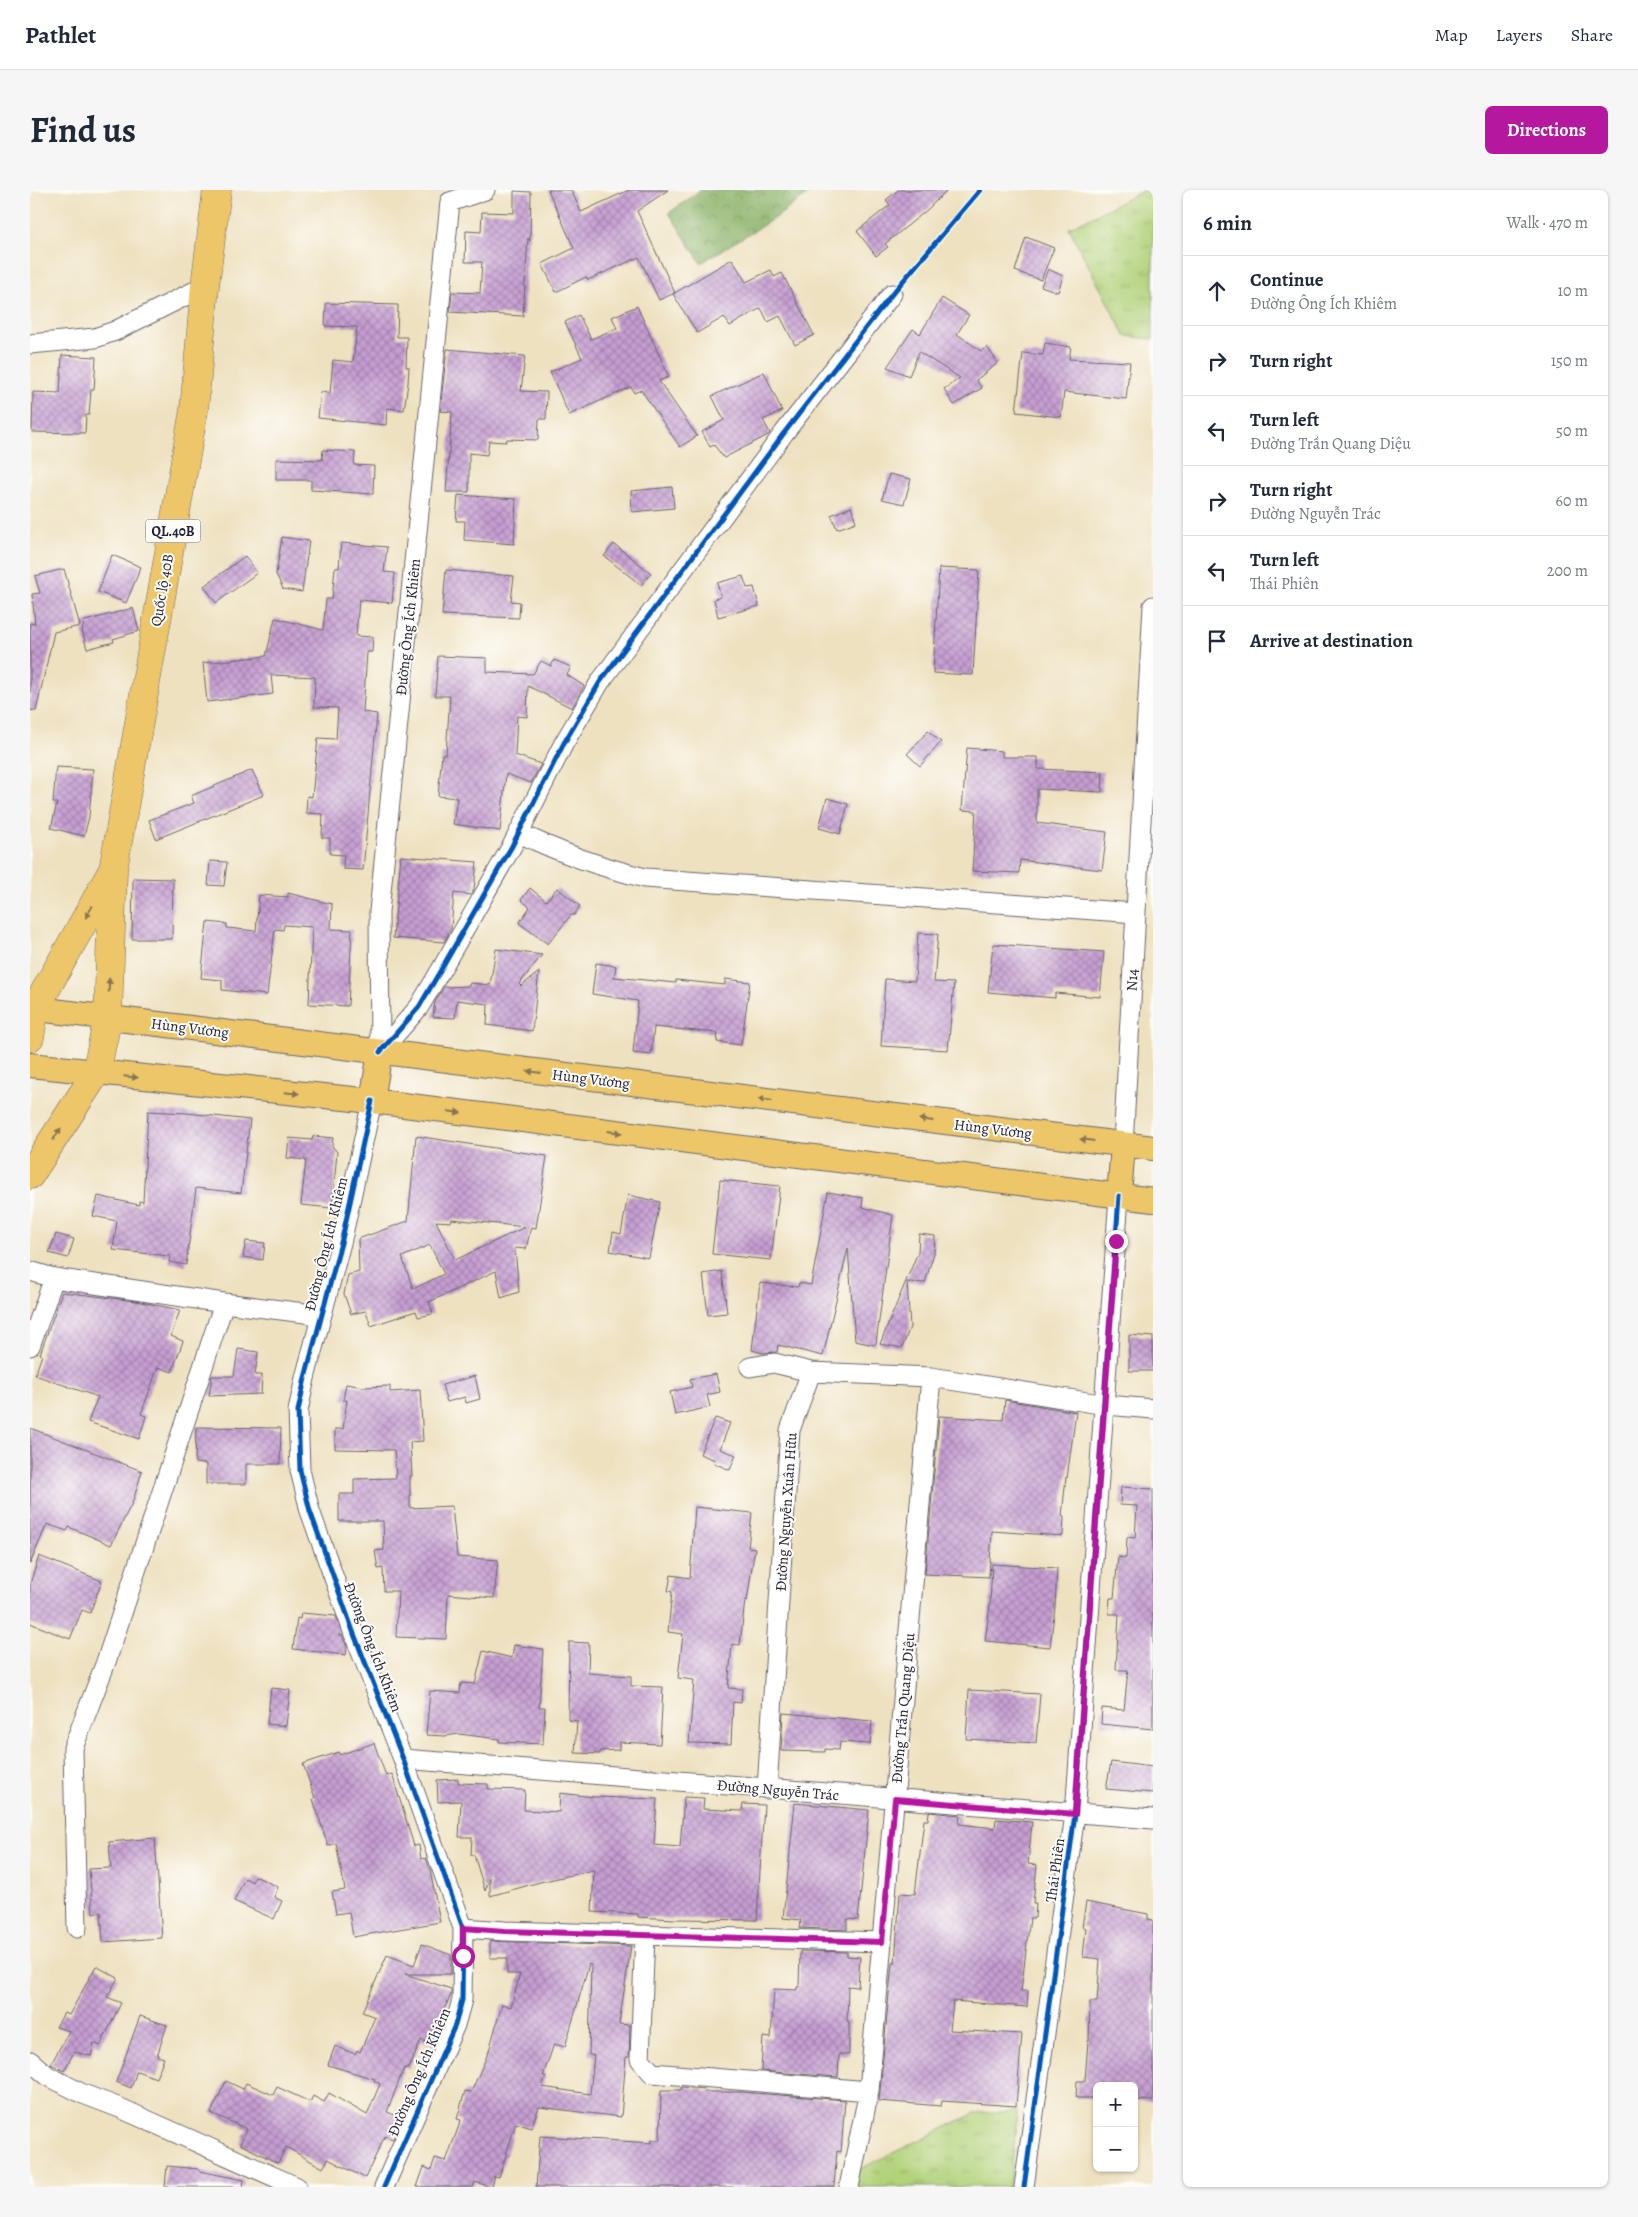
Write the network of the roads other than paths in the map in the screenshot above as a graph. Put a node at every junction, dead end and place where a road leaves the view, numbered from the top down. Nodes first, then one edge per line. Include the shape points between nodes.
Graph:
1 (217, 190) edge
2 (485, 190) edge
3 (205, 286) junction
4 (892, 294) dead end
5 (30, 344) edge
6 (1153, 606) edge
7 (519, 833) junction
8 (112, 870) junction
9 (1136, 913) junction
10 (32, 1008) edge
11 (108, 1017) junction
12 (30, 1038) edge
13 (380, 1052) junction
14 (30, 1065) edge
15 (96, 1074) junction
16 (372, 1101) junction
17 (1123, 1145) junction
18 (1153, 1148) edge
19 (30, 1175) edge
20 (1119, 1196) junction
21 (1153, 1200) edge
22 (30, 1271) edge
23 (54, 1278) junction
24 (224, 1303) junction
25 (321, 1315) junction
26 (30, 1346) edge
27 (750, 1367) dead end
28 (811, 1372) junction
29 (931, 1377) junction
30 (1106, 1404) junction
31 (1153, 1409) edge
32 (403, 1759) junction
33 (767, 1789) junction
34 (895, 1799) junction
35 (1075, 1814) junction
36 (1153, 1819) edge
37 (77, 1928) dead end
38 (463, 1928) junction
39 (646, 1935) junction
40 (882, 1942) junction
41 (30, 2061) edge
42 (869, 2091) junction
43 (297, 2187) edge
44 (384, 2187) edge
45 (850, 2187) edge
46 (1024, 2187) edge

1 - 3 highway, Quốc lộ 40B / QL.40B
2 - 13 street, Đường Ông Ích Khiêm via 450,202 379,912
3 - 5 street via 95,338
3 - 8 highway, Quốc lộ 40B / QL.40B via 194,410
4 - 7 street via 784,433 600,682 564,743
6 - 9 street, N14
7 - 9 street via 560,853 645,878
7 - 13 street via 419,1007
8 -> 10 highway
11 -> 8 highway
9 - 17 street, N14
10 - 11 main road, Hùng Vương
10 - 12 highway
11 - 13 main road, Hùng Vương
11 - 15 highway
13 - 16 main road
17 -> 13 main road, Hùng Vương
14 - 15 main road
15 -> 16 main road
19 -> 15 highway
16 -> 20 main road
16 - 25 street, Đường Ông Ích Khiêm via 342,1239
17 - 18 main road, Hùng Vương
17 - 20 main road
20 - 21 main road
20 - 30 street, Thái Phiên
22 - 23 street
23 - 24 street
23 - 26 street
24 - 25 street
24 - 37 street via 106,1662 73,1748
25 - 32 street, Đường Ông Ích Khiêm via 298,1411 300,1470 313,1519
27 - 28 street via 774,1362
28 - 29 street
28 - 33 street, Đường Nguyễn Xuân Hữu via 790,1430
29 - 30 street
29 - 34 street, Đường Trần Quang Diệu
30 - 31 street
30 - 35 street, Thái Phiên
32 - 33 street, Đường Nguyễn Trác
32 - 38 street, Đường Ông Ích Khiêm
33 - 34 street, Đường Nguyễn Trác
34 - 35 street, Đường Nguyễn Trác
34 - 40 street, Đường Trần Quang Diệu
35 - 36 street, Đường Nguyễn Trác
35 - 46 street, Thái Phiên
38 - 39 street
38 - 44 street, Đường Ông Ích Khiêm via 462,2000 455,2026
39 - 40 street
39 - 42 street via 640,2059 652,2073
40 - 42 street, Đường Trần Quang Diệu
41 - 43 street via 48,2076 83,2094
42 - 45 street, Đường Trần Quang Diệu

